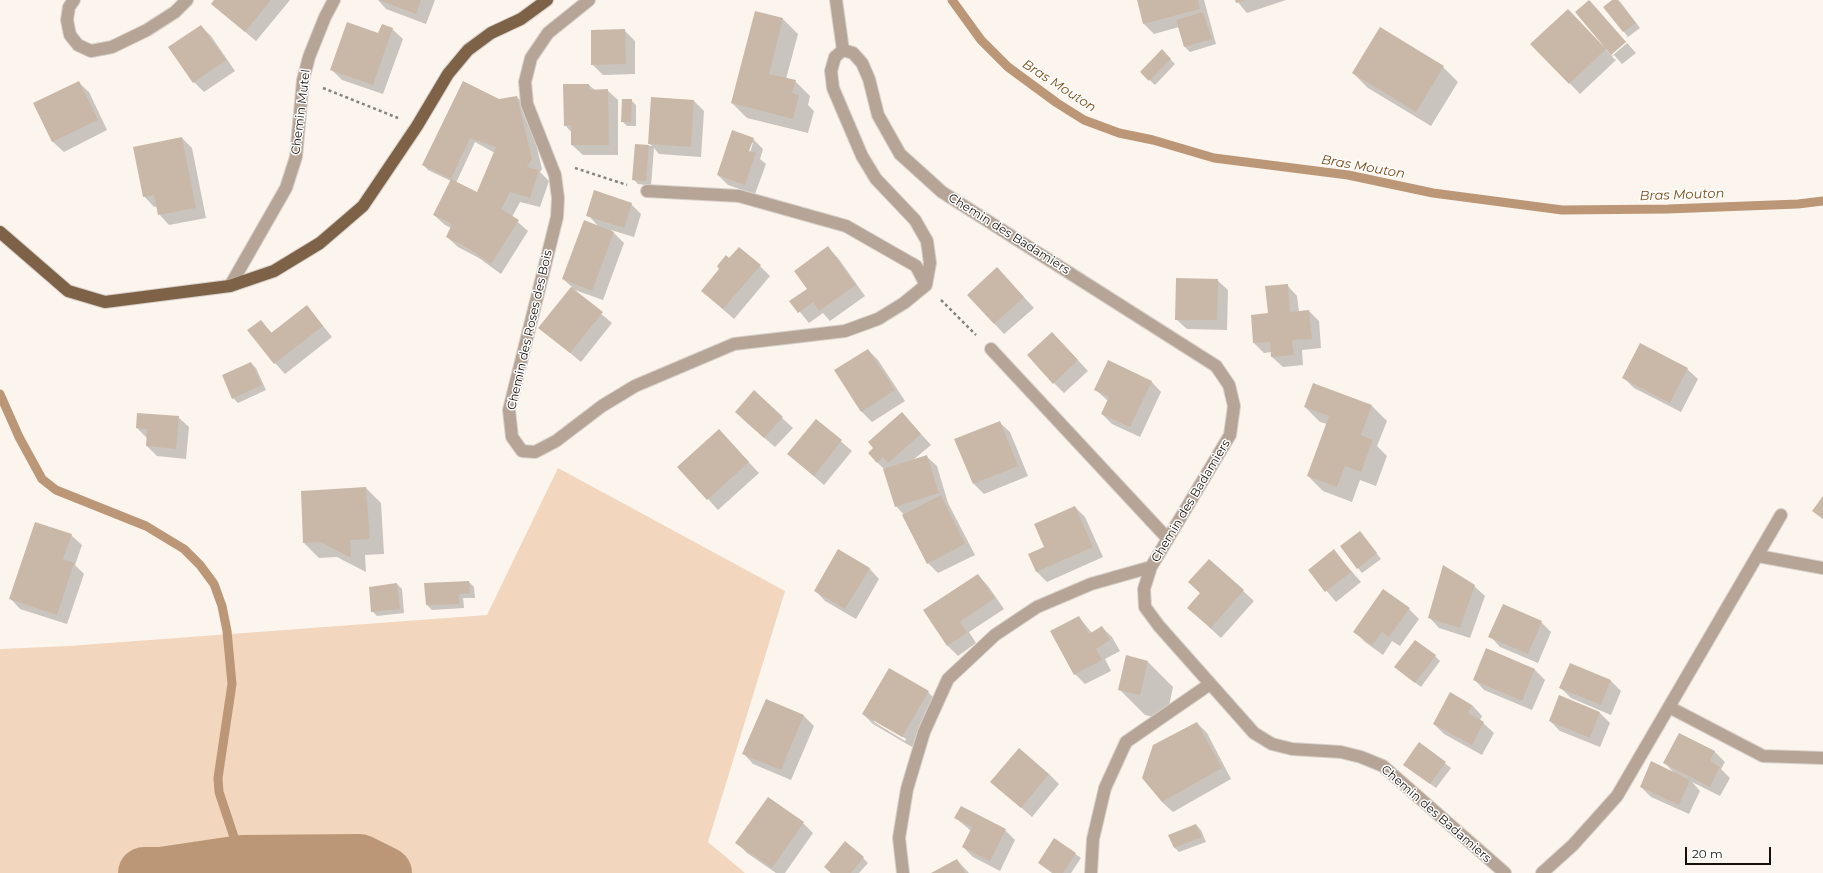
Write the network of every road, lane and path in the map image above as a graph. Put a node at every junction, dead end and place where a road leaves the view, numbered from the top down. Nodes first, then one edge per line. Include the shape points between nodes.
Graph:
1 (74, 0) edge
2 (187, 0) edge
3 (334, 0) edge
4 (547, 0) edge
5 (589, 0) edge
6 (836, 0) edge
7 (843, 50) junction
8 (303, 80) junction
9 (417, 126) junction
10 (550, 160) junction
11 (647, 191) joint
12 (0, 232) edge
13 (926, 285) junction
14 (230, 286) junction
15 (991, 349) joint
16 (1781, 514) dead end
17 (1168, 539) junction
18 (1758, 556) junction
19 (1151, 567) junction
20 (1823, 568) edge
21 (1210, 684) junction
22 (1669, 707) junction
23 (1823, 758) edge
24 (903, 873) edge
25 (1091, 873) edge
26 (1505, 873) edge
27 (1542, 873) edge

1 - 2 street via 69,7 66,20 70,35 78,45 91,51 112,47 147,30 175,12
3 - 8 street, Chemin Mutel via 309,57
4 - 9 main road via 521,19 491,34 468,50 448,74
5 - 10 street, Chemin des Roses des Bois via 548,33 531,58 525,82 527,104
6 - 7 street
7 - 13 street via 835,57 831,71 833,88 862,156 876,179 915,220 927,241 930,263
7 - 17 street, Chemin des Badamiers via 853,53 862,63 869,79 878,116 900,154 942,192 1216,366 1229,385 1234,406 1230,435
8 - 9 path
8 - 14 street, Chemin Mutel via 296,158 286,188
9 - 14 main road via 363,206 320,243 274,271
10 - 11 path
10 - 13 street, Chemin des Roses des Bois via 555,175 557,218 509,410 512,437 522,451 535,452 556,441 602,406 635,386 734,344 845,331 878,319 904,304
11 - 13 street via 739,196 846,226 916,266
12 - 14 main road via 68,291 105,302
13 - 15 path
15 - 17 street
16 - 18 street
17 - 19 street, Chemin des Badamiers
18 - 20 street
18 - 22 street
19 - 21 street, Chemin des Badamiers via 1144,589 1145,607
19 - 24 street via 1091,584 1036,608 995,635 948,679 924,732 907,789 899,838
21 - 25 street via 1126,742 1105,788 1093,839
21 - 26 street, Chemin des Badamiers via 1254,734 1272,744 1292,750 1341,752 1383,766
22 - 23 street via 1763,756
22 - 27 street via 1617,796 1573,845

